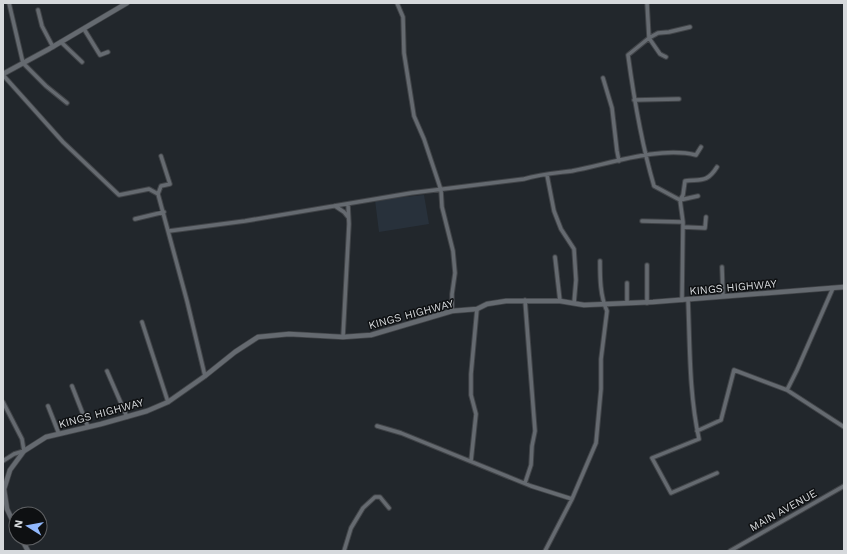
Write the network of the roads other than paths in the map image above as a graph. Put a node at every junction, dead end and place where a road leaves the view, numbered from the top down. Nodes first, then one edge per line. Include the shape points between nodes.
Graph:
1 (9, 3) edge
2 (126, 3) edge
3 (397, 3) edge
4 (647, 3) edge
5 (38, 10) dead end
6 (690, 27) dead end
7 (84, 29) junction
8 (649, 38) junction
9 (62, 42) junction
10 (53, 47) junction
11 (108, 52) dead end
12 (666, 57) dead end
13 (82, 62) dead end
14 (23, 63) junction
15 (3, 74) edge
16 (603, 78) dead end
17 (679, 99) dead end
18 (634, 100) junction
19 (67, 103) dead end
20 (701, 147) dead end
21 (645, 155) junction
22 (161, 156) dead end
23 (619, 161) junction
24 (716, 167) dead end
25 (547, 175) junction
26 (441, 190) junction
27 (158, 194) junction
28 (698, 196) dead end
29 (680, 200) junction
30 (348, 204) junction
31 (333, 206) junction
32 (164, 212) junction
33 (706, 217) dead end
34 (349, 218) junction
35 (135, 219) dead end
36 (642, 221) dead end
37 (683, 222) junction
38 (683, 227) junction
39 (169, 231) junction
40 (555, 257) dead end
41 (600, 261) dead end
42 (647, 265) dead end
43 (722, 267) dead end
44 (627, 283) dead end
45 (844, 287) edge
46 (833, 288) junction
47 (723, 296) junction
48 (525, 300) junction
49 (682, 300) junction
50 (688, 300) junction
51 (560, 301) junction
52 (574, 303) junction
53 (627, 303) junction
54 (647, 303) junction
55 (604, 304) junction
56 (477, 309) junction
57 (452, 311) junction
58 (142, 322) dead end
59 (343, 337) junction
60 (107, 371) dead end
61 (205, 376) junction
62 (72, 386) dead end
63 (787, 390) junction
64 (3, 402) edge
65 (168, 402) junction
66 (48, 406) dead end
67 (127, 417) junction
68 (377, 426) dead end
69 (88, 427) junction
70 (844, 427) edge
71 (697, 431) junction
72 (59, 434) junction
73 (24, 451) junction
74 (3, 461) edge
75 (471, 461) junction
76 (717, 473) dead end
77 (525, 483) junction
78 (844, 486) edge
79 (572, 500) junction
80 (388, 508) dead end
81 (8, 511) edge
82 (344, 551) edge
83 (546, 551) edge
84 (730, 551) edge

1 - 14 street
2 - 7 street
3 - 26 street via 403,17 404,53 414,116
4 - 8 street
5 - 10 street via 42,26
6 - 8 street via 658,33
7 - 9 street
7 - 11 street via 100,55
8 - 12 street via 660,54
8 - 18 street via 628,55
9 - 10 street
9 - 13 street
10 - 14 street
14 - 15 street
14 - 19 street
15 - 27 street via 63,142 119,195 149,189
16 - 23 street via 612,108
17 - 18 street
18 - 21 street
20 - 21 street via 696,155
21 - 23 street
21 - 29 street via 654,186
22 - 27 street via 170,184 161,186
23 - 25 street
24 - 29 street via 711,176 701,180 685,181
25 - 26 street
25 - 52 street via 554,211 574,248
26 - 30 street
26 - 57 street via 455,272
27 - 32 street
28 - 29 street
29 - 37 street
30 - 31 street
30 - 34 street
31 - 34 street
31 - 39 street
32 - 35 street
32 - 39 street
33 - 38 street via 705,228
34 - 59 street
36 - 37 street
37 - 38 street
38 - 49 street
39 - 61 street
40 - 51 street
41 - 55 street
42 - 54 street
43 - 47 street
44 - 53 street
45 - 46 street, KINGS HIGHWAY
46 - 47 street, KINGS HIGHWAY
46 - 63 street
47 - 50 street, KINGS HIGHWAY
48 - 51 street, KINGS HIGHWAY
48 - 56 street, KINGS HIGHWAY via 506,300
48 - 77 street via 535,431 531,465
49 - 50 street, KINGS HIGHWAY
49 - 54 street, KINGS HIGHWAY
50 - 71 street via 692,392
51 - 52 street, KINGS HIGHWAY
52 - 55 street, KINGS HIGHWAY
53 - 54 street, KINGS HIGHWAY
53 - 55 street, KINGS HIGHWAY
55 - 79 street via 607,311 596,443
56 - 57 street, KINGS HIGHWAY
56 - 75 street via 471,374 476,425
57 - 59 street, KINGS HIGHWAY via 371,335
58 - 65 street
59 - 61 street, KINGS HIGHWAY via 289,334 258,337
60 - 67 street
61 - 65 street, KINGS HIGHWAY
62 - 69 street
63 - 70 street
63 - 71 street via 734,370 721,420
64 - 73 street via 22,439
65 - 67 street, KINGS HIGHWAY
66 - 72 street
67 - 69 street, KINGS HIGHWAY
68 - 75 street via 401,432
69 - 72 street, KINGS HIGHWAY
71 - 76 street via 698,439 652,458 671,493
72 - 73 street, KINGS HIGHWAY via 46,437
73 - 74 street
73 - 81 street, KINGS HIGHWAY via 10,470 4,489
75 - 77 street
77 - 79 street
78 - 84 street, MAIN AVENUE
79 - 83 street
80 - 82 street via 380,497 375,497 363,508 351,528

